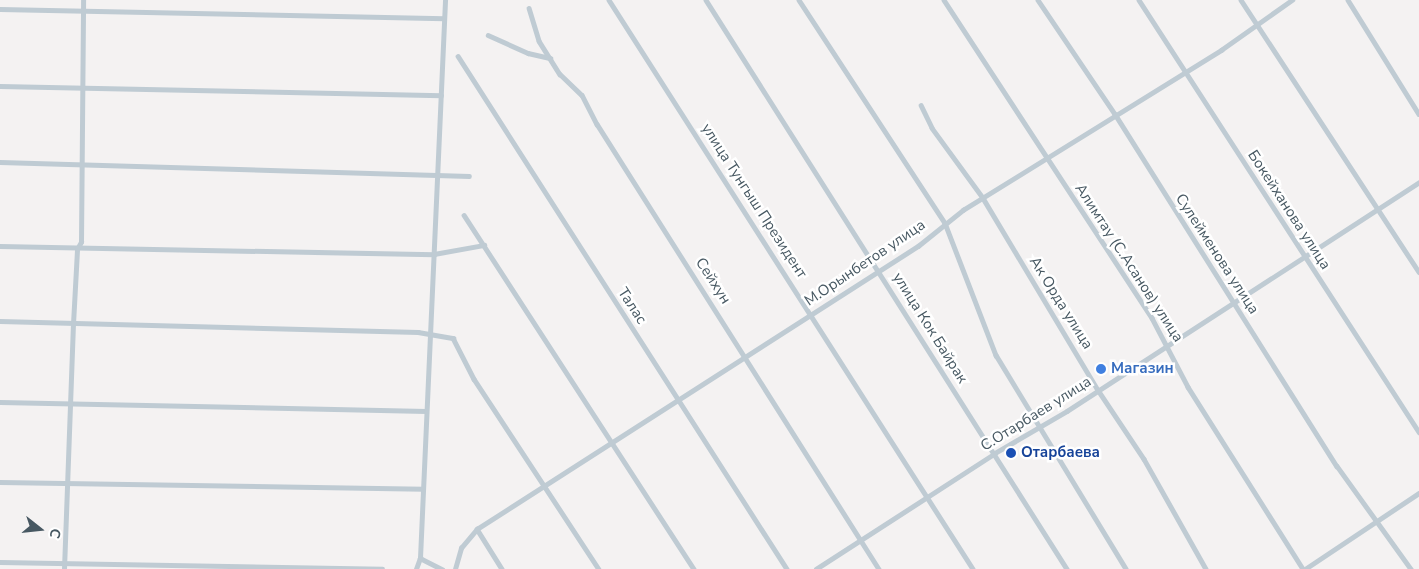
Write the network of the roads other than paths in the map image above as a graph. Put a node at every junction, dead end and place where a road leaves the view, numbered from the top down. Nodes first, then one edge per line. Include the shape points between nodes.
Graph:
1 (82, 0) edge
2 (445, 0) edge
3 (609, 0) edge
4 (706, 0) edge
5 (799, 0) edge
6 (944, 0) edge
7 (1038, 0) edge
8 (1139, 0) edge
9 (1241, 0) edge
10 (1292, 0) edge
11 (1348, 0) edge
12 (0, 8) edge
13 (529, 8) dead end
14 (82, 10) junction
15 (444, 18) junction
16 (1257, 23) junction
17 (488, 35) dead end
18 (458, 56) dead end
19 (550, 58) junction
20 (1184, 70) junction
21 (0, 86) edge
22 (80, 88) junction
23 (441, 96) junction
24 (921, 104) dead end
25 (1115, 114) junction
26 (1419, 114) edge
27 (1048, 159) junction
28 (0, 162) edge
29 (81, 164) junction
30 (437, 175) junction
31 (469, 176) dead end
32 (1419, 182) edge
33 (982, 198) junction
34 (1377, 208) junction
35 (464, 215) dead end
36 (945, 223) junction
37 (484, 245) junction
38 (0, 246) edge
39 (77, 248) junction
40 (434, 254) junction
41 (1305, 256) junction
42 (878, 269) junction
43 (1419, 272) edge
44 (1235, 302) junction
45 (812, 313) junction
46 (0, 321) edge
47 (73, 324) junction
48 (430, 335) junction
49 (1167, 345) junction
50 (747, 356) junction
51 (1098, 390) junction
52 (680, 398) junction
53 (0, 402) edge
54 (71, 405) junction
55 (426, 411) junction
56 (1039, 426) junction
57 (1419, 432) edge
58 (612, 443) junction
59 (995, 453) junction
60 (0, 482) edge
61 (67, 484) junction
62 (546, 485) junction
63 (423, 489) junction
64 (1419, 493) edge
65 (929, 496) junction
66 (1376, 521) junction
67 (477, 529) junction
68 (861, 541) junction
69 (420, 558) junction
70 (0, 562) edge
71 (64, 566) edge
72 (1313, 567) edge
73 (382, 569) edge
74 (416, 569) edge
75 (442, 569) edge
76 (454, 569) edge
77 (502, 569) edge
78 (599, 569) edge
79 (694, 569) edge
80 (787, 569) edge
81 (816, 569) edge
82 (879, 569) edge
83 (973, 569) edge
84 (1067, 569) edge
85 (1126, 569) edge
86 (1206, 569) edge
87 (1304, 569) edge
88 (1411, 569) edge

1 - 14 street
2 - 15 street
3 - 45 street, улица Тунгыш Президент
4 - 42 street, улица Кок Байрак
5 - 36 street
6 - 27 street, Алимтау (С.Асанов) улица
7 - 25 street, Сулейменова улица
8 - 20 street, Бокейханова улица
9 - 16 street
10 - 16 street, М.Орынбетов улица
11 - 26 street
12 - 14 street
13 - 19 street, Сейхун via 539,41
14 - 15 street
14 - 22 street
15 - 23 street
16 - 20 street, М.Орынбетов улица via 1221,50
16 - 34 street
17 - 19 street via 528,53
18 - 52 street, Талас via 625,319
19 - 50 street, Сейхун via 560,74 582,95 647,203
20 - 25 street, М.Орынбетов улица
20 - 41 street, Бокейханова улица
21 - 22 street
22 - 23 street
22 - 29 street
23 - 30 street
24 - 33 street, Ак Орда улица via 932,128
25 - 27 street, М.Орынбетов улица
25 - 44 street, Сулейменова улица
27 - 33 street, М.Орынбетов улица
27 - 49 street, Алимтау (С.Асанов) улица
28 - 29 street
29 - 30 street
29 - 39 street via 81,242
30 - 31 street
30 - 40 street
32 - 34 street, С.Отарбаев улица
33 - 36 street, М.Орынбетов улица
33 - 51 street, Ак Орда улица
34 - 41 street, С.Отарбаев улица
34 - 43 street
35 - 37 street
36 - 42 street, М.Орынбетов улица via 918,246
36 - 56 street via 985,330
37 - 40 street
37 - 58 street
38 - 39 street
39 - 40 street
39 - 47 street
40 - 48 street
41 - 44 street, С.Отарбаев улица
41 - 57 street, Бокейханова улица
42 - 45 street, М.Орынбетов улица
42 - 59 street, улица Кок Байрак
44 - 49 street, С.Отарбаев улица
44 - 66 street, Сулейменова улица via 1337,466
45 - 50 street, М.Орынбетов улица
45 - 65 street, улица Тунгыш Президент
46 - 47 street
47 - 48 street
47 - 54 street
48 - 55 street
48 - 62 street via 453,338 457,343 474,379
49 - 51 street, С.Отарбаев улица
49 - 87 street, Алимтау (С.Асанов) улица via 1188,387
50 - 52 street, М.Орынбетов улица
50 - 68 street, Сейхун
51 - 56 street, С.Отарбаев улица
51 - 86 street, Ак Орда улица via 1144,459
52 - 58 street, М.Орынбетов улица
52 - 80 street, Талас via 716,462
53 - 54 street
54 - 55 street
54 - 61 street
55 - 63 street
56 - 59 street, С.Отарбаев улица
56 - 85 street
58 - 62 street, М.Орынбетов улица
58 - 79 street
59 - 65 street, С.Отарбаев улица
59 - 84 street, улица Кок Байрак
60 - 61 street
61 - 63 street
61 - 71 street
62 - 67 street, М.Орынбетов улица
62 - 78 street
63 - 69 street
64 - 66 street
65 - 68 street, С.Отарбаев улица
65 - 83 street, улица Тунгыш Президент
66 - 72 street
66 - 88 street, Сулейменова улица
67 - 76 street, М.Орынбетов улица via 461,548
67 - 77 street
68 - 81 street, С.Отарбаев улица
68 - 82 street, Сейхун
69 - 74 street
69 - 75 street
70 - 71 street
71 - 73 street
72 - 87 street

